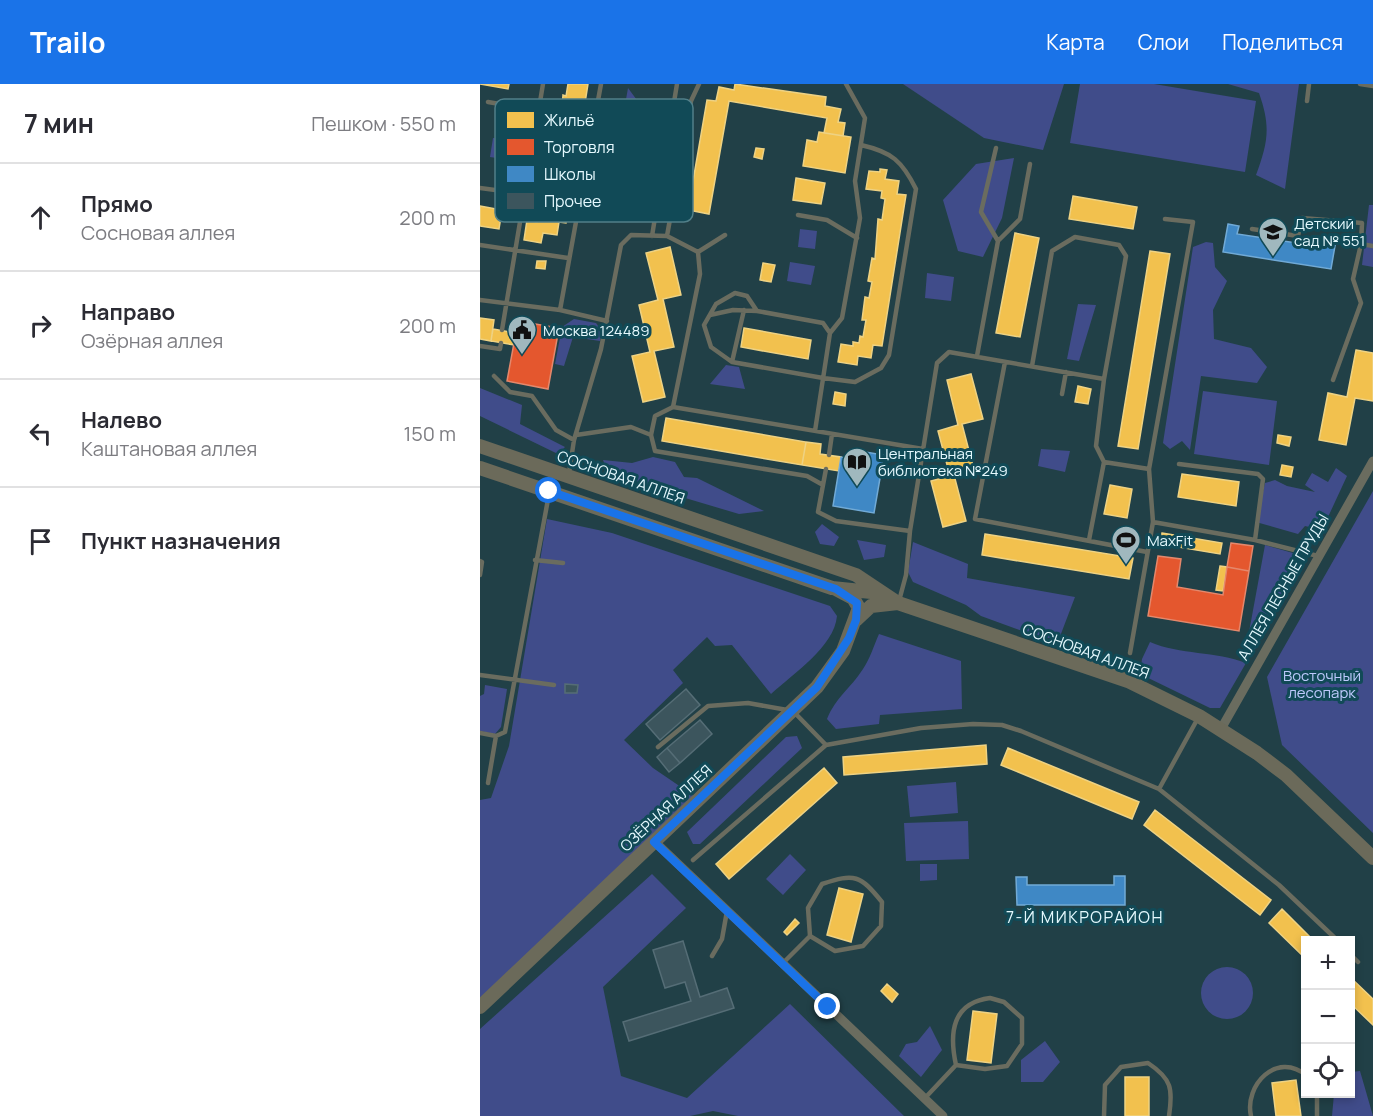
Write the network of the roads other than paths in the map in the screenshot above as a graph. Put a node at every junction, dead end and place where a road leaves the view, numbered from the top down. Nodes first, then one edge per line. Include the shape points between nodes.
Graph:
1 (543, 84) edge
2 (601, 84) edge
3 (677, 84) edge
4 (699, 84) edge
5 (846, 84) edge
6 (1309, 84) edge
7 (1360, 84) edge
8 (1373, 86) edge
9 (541, 99) edge
10 (598, 99) edge
11 (675, 99) edge
12 (692, 99) edge
13 (1307, 101) dead end
14 (488, 102) dead end
15 (495, 103) edge
16 (861, 145) junction
17 (996, 148) dead end
18 (1030, 164) dead end
19 (480, 188) edge
20 (495, 190) edge
21 (798, 214) dead end
22 (1165, 219) dead end
23 (520, 222) edge
24 (575, 222) edge
25 (654, 222) edge
26 (669, 222) edge
27 (1252, 229) dead end
28 (725, 235) dead end
29 (652, 236) junction
30 (667, 236) junction
31 (857, 238) junction
32 (998, 241) junction
33 (1361, 244) junction
34 (480, 245) edge
35 (1373, 246) edge
36 (515, 252) junction
37 (698, 252) junction
38 (568, 258) junction
39 (480, 300) edge
40 (507, 304) junction
41 (560, 310) junction
42 (744, 310) junction
43 (757, 311) junction
44 (710, 315) junction
45 (607, 321) junction
46 (502, 330) dead end
47 (830, 333) junction
48 (501, 343) dead end
49 (480, 346) edge
50 (976, 356) junction
51 (732, 362) junction
52 (1005, 362) junction
53 (1032, 366) junction
54 (1066, 372) junction
55 (494, 376) dead end
56 (823, 378) junction
57 (1104, 379) junction
58 (1332, 380) dead end
59 (1062, 394) dead end
60 (672, 407) junction
61 (815, 431) junction
62 (832, 434) junction
63 (651, 435) junction
64 (575, 438) junction
65 (480, 446) edge
66 (923, 449) junction
67 (829, 455) dead end
68 (1373, 461) edge
69 (1104, 462) junction
70 (1179, 464) dead end
71 (480, 468) edge
72 (826, 469) dead end
73 (1149, 469) junction
74 (568, 476) junction
75 (823, 485) junction
76 (549, 491) junction
77 (1153, 522) junction
78 (910, 531) junction
79 (1089, 540) junction
80 (1255, 540) junction
81 (1147, 552) junction
82 (1318, 556) junction
83 (535, 560) junction
84 (480, 561) edge
85 (563, 563) dead end
86 (480, 575) edge
87 (836, 589) junction
88 (881, 599) junction
89 (898, 603) junction
90 (856, 620) junction
91 (1130, 652) dead end
92 (480, 675) edge
93 (515, 681) junction
94 (554, 684) dead end
95 (792, 711) junction
96 (1200, 716) junction
97 (1221, 729) junction
98 (480, 734) edge
99 (496, 736) junction
100 (826, 745) junction
101 (658, 747) dead end
102 (488, 783) dead end
103 (1159, 789) junction
104 (654, 842) junction
105 (1373, 858) edge
106 (693, 860) dead end
107 (727, 911) junction
108 (810, 936) junction
109 (1333, 936) edge
110 (712, 956) dead end
111 (1355, 959) edge
112 (1358, 962) dead end
113 (782, 964) junction
114 (480, 1006) edge
115 (956, 1065) junction
116 (1301, 1071) edge
117 (925, 1098) junction
118 (1317, 1098) edge
119 (939, 1115) edge
120 (1104, 1116) edge
121 (1169, 1116) edge
122 (1251, 1116) edge
123 (1317, 1116) edge

1 - 9 lane
2 - 10 lane
3 - 11 lane
4 - 12 lane
5 - 16 lane via 865,118
6 - 13 lane
7 - 8 lane
14 - 15 lane
16 - 31 lane via 855,181 860,218
16 - 56 lane via 884,150 905,167 916,189 889,355 881,368 855,382
17 - 32 lane via 981,212
18 - 32 lane via 1020,219
19 - 20 lane
21 - 31 lane via 827,220
22 - 73 lane via 1193,222
23 - 36 lane
24 - 38 lane
25 - 29 lane
26 - 30 lane
27 - 33 lane via 1298,236 1302,218 1362,224
28 - 37 lane
29 - 30 lane
29 - 45 lane via 631,235 621,245
30 - 37 lane
31 - 47 lane via 842,318
32 - 50 lane
33 - 35 lane
33 - 58 lane via 1353,279 1361,303
34 - 36 lane
36 - 38 lane
36 - 40 lane
37 - 60 lane via 700,274
38 - 41 lane
39 - 40 lane
40 - 41 lane
40 - 46 lane
41 - 45 lane
42 - 43 lane
42 - 44 lane
42 - 51 lane
43 - 44 lane via 747,296 735,293 716,304
43 - 47 lane via 823,323
44 - 51 lane via 704,325 711,347
45 - 64 lane
47 - 56 lane
48 - 49 lane via 500,349
50 - 52 lane
50 - 66 lane via 949,352 938,363
51 - 56 lane
52 - 53 lane
52 - 79 lane via 975,519
53 - 54 lane
53 - 57 lane via 1052,251 1075,237 1119,245 1126,256
54 - 57 lane
54 - 59 lane
55 - 64 lane via 510,392 532,396 556,430
56 - 61 lane
57 - 69 lane via 1096,446
60 - 61 lane
60 - 63 lane via 655,416
61 - 62 lane
62 - 66 lane
62 - 67 lane
63 - 64 lane via 632,427
63 - 75 lane via 655,451 807,476
64 - 74 lane
65 - 74 main road, СОСНОВАЯ АЛЛЕЯ
66 - 78 lane
68 - 82 street, АЛЛЕЯ ЛЕСНЫЕ ПРУДЫ
69 - 73 lane
69 - 79 lane
70 - 80 lane via 1258,474 1263,479
71 - 76 main road
72 - 75 lane
73 - 77 lane
74 - 88 main road, СОСНОВАЯ АЛЛЕЯ via 856,575
75 - 78 lane via 818,512 836,521
76 - 83 lane
76 - 87 main road
77 - 80 lane
77 - 81 lane
78 - 89 lane via 906,575
79 - 81 lane
80 - 82 lane
81 - 91 lane
82 - 97 street, АЛЛЕЯ ЛЕСНЫЕ ПРУДЫ
83 - 85 lane
83 - 93 lane
84 - 86 lane
87 - 88 main road
87 - 90 main road via 857,603
88 - 89 main road
88 - 90 main road
89 - 96 main road, СОСНОВАЯ АЛЛЕЯ via 1128,681
90 - 95 main road, ОЗЁРНАЯ АЛЛЕЯ via 831,669
92 - 93 lane
93 - 94 lane
93 - 99 lane via 505,732
95 - 100 lane
95 - 101 lane via 748,704 708,706
95 - 104 main road, ОЗЁРНАЯ АЛЛЕЯ
96 - 97 main road, СОСНОВАЯ АЛЛЕЯ
96 - 103 lane
97 - 105 main road, СОСНОВАЯ АЛЛЕЯ via 1286,775
98 - 99 lane
99 - 102 lane
100 - 103 lane via 921,728 1002,725
100 - 106 lane
103 - 109 lane via 1279,885
104 - 107 street
104 - 114 main road, ОЗЁРНАЯ АЛЛЕЯ
107 - 110 lane via 722,939
107 - 113 street
108 - 108 lane via 835,951 863,946 881,926 882,902 868,884 846,876 822,884 808,908
108 - 113 lane
111 - 112 lane
113 - 117 street
115 - 115 lane via 985,1069 1007,1066 1022,1044 1022,1018 1004,1002 990,998 975,1000 961,1010 954,1028 951,1044
115 - 117 lane
116 - 122 lane via 1276,1067 1260,1077 1251,1092
117 - 119 street
118 - 123 lane
120 - 121 lane via 1105,1085 1121,1067 1148,1063 1164,1074 1172,1094

